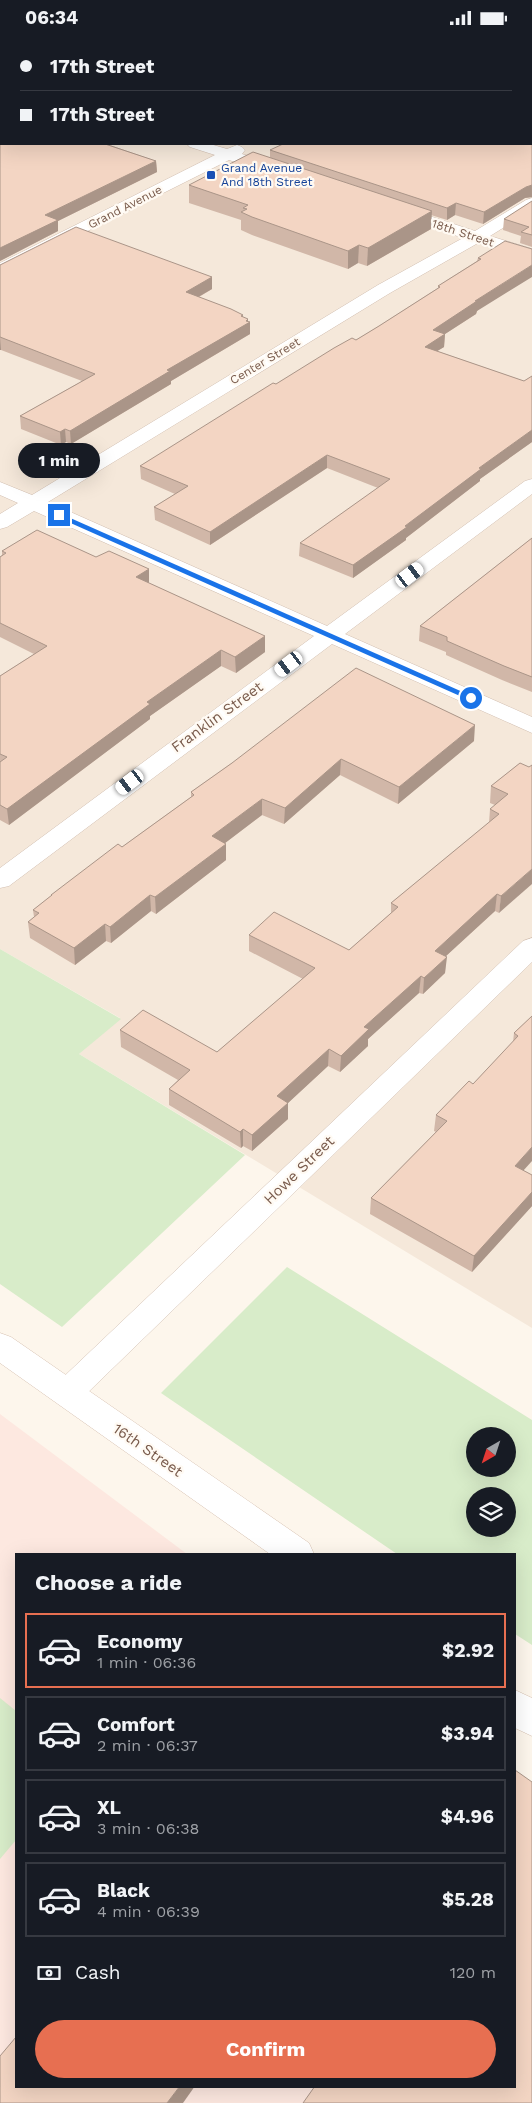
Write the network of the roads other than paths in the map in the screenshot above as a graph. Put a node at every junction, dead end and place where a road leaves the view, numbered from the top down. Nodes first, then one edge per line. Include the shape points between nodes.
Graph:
1 (198, 145) edge
2 (248, 145) edge
3 (229, 155) junction
4 (292, 175) edge
5 (532, 203) edge
6 (383, 206) edge
7 (476, 237) junction
8 (532, 255) edge
9 (0, 270) edge
10 (532, 485) edge
11 (0, 488) edge
12 (32, 503) junction
13 (0, 523) edge
14 (329, 635) junction
15 (532, 725) edge
16 (0, 880) edge
17 (532, 947) edge
18 (0, 1346) edge
19 (67, 1393) junction
20 (296, 1553) edge
21 (516, 1708) edge
22 (532, 1719) edge

1 - 3 street
2 - 3 street, Grand Avenue
3 - 4 street
3 - 9 street, Grand Avenue
5 - 7 street, Center Street
6 - 7 street, 18th Street
7 - 8 street, 18th Street
7 - 12 street, Center Street via 384,289
10 - 14 street, Franklin Street
11 - 12 street
12 - 13 street, Center Street
12 - 14 street
14 - 15 street
14 - 16 street, Franklin Street
17 - 19 street, Howe Street
18 - 19 street, 16th Street
19 - 20 street, 16th Street
21 - 22 street

